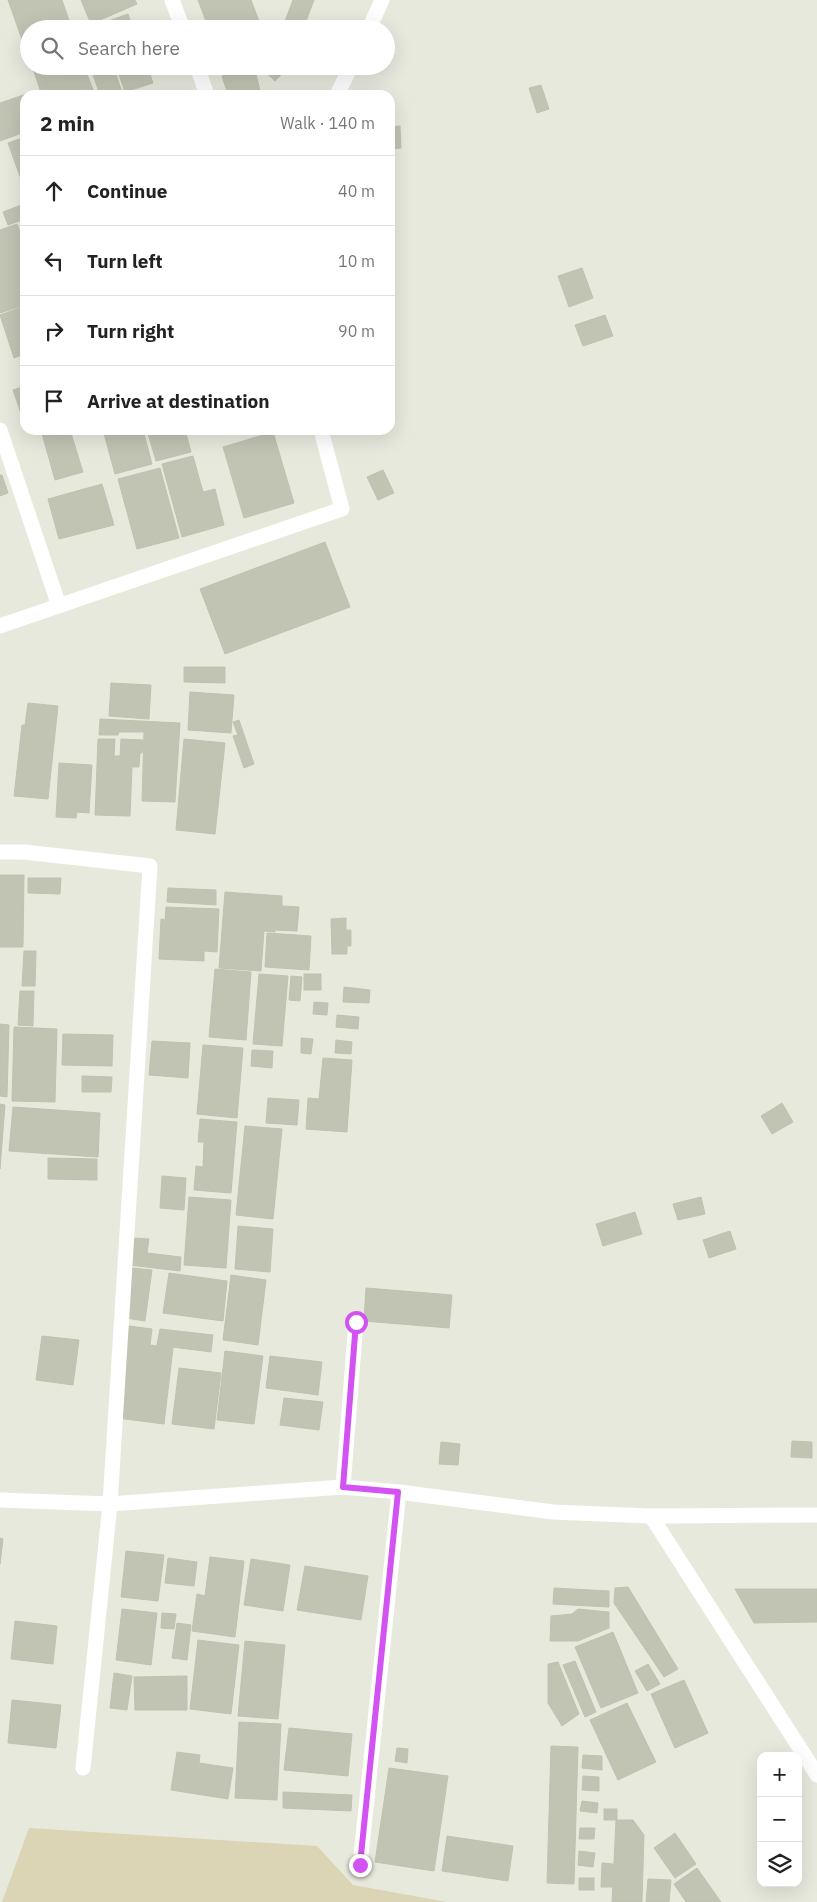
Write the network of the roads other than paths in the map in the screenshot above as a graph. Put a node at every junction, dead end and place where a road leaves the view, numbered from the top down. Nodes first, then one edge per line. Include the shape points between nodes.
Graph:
1 (172, 0) edge
2 (382, 0) edge
3 (180, 20) edge
4 (373, 20) edge
5 (200, 75) edge
6 (347, 75) edge
7 (205, 90) edge
8 (339, 90) edge
9 (0, 430) edge
10 (322, 435) edge
11 (59, 606) junction
12 (0, 626) edge
13 (0, 852) edge
14 (356, 1322) dead end
15 (343, 1487) junction
16 (398, 1492) junction
17 (0, 1500) edge
18 (110, 1504) junction
19 (817, 1515) edge
20 (651, 1516) junction
21 (83, 1768) dead end
22 (817, 1775) edge
23 (360, 1865) dead end

1 - 3 street
2 - 4 street
5 - 7 street
6 - 8 street
9 - 11 street
10 - 11 street via 342,509
11 - 12 street
13 - 18 street via 150,866
14 - 15 street
15 - 16 street
15 - 18 street
16 - 20 street via 553,1512
16 - 23 street
17 - 18 street
18 - 21 street
19 - 20 street
20 - 22 street

